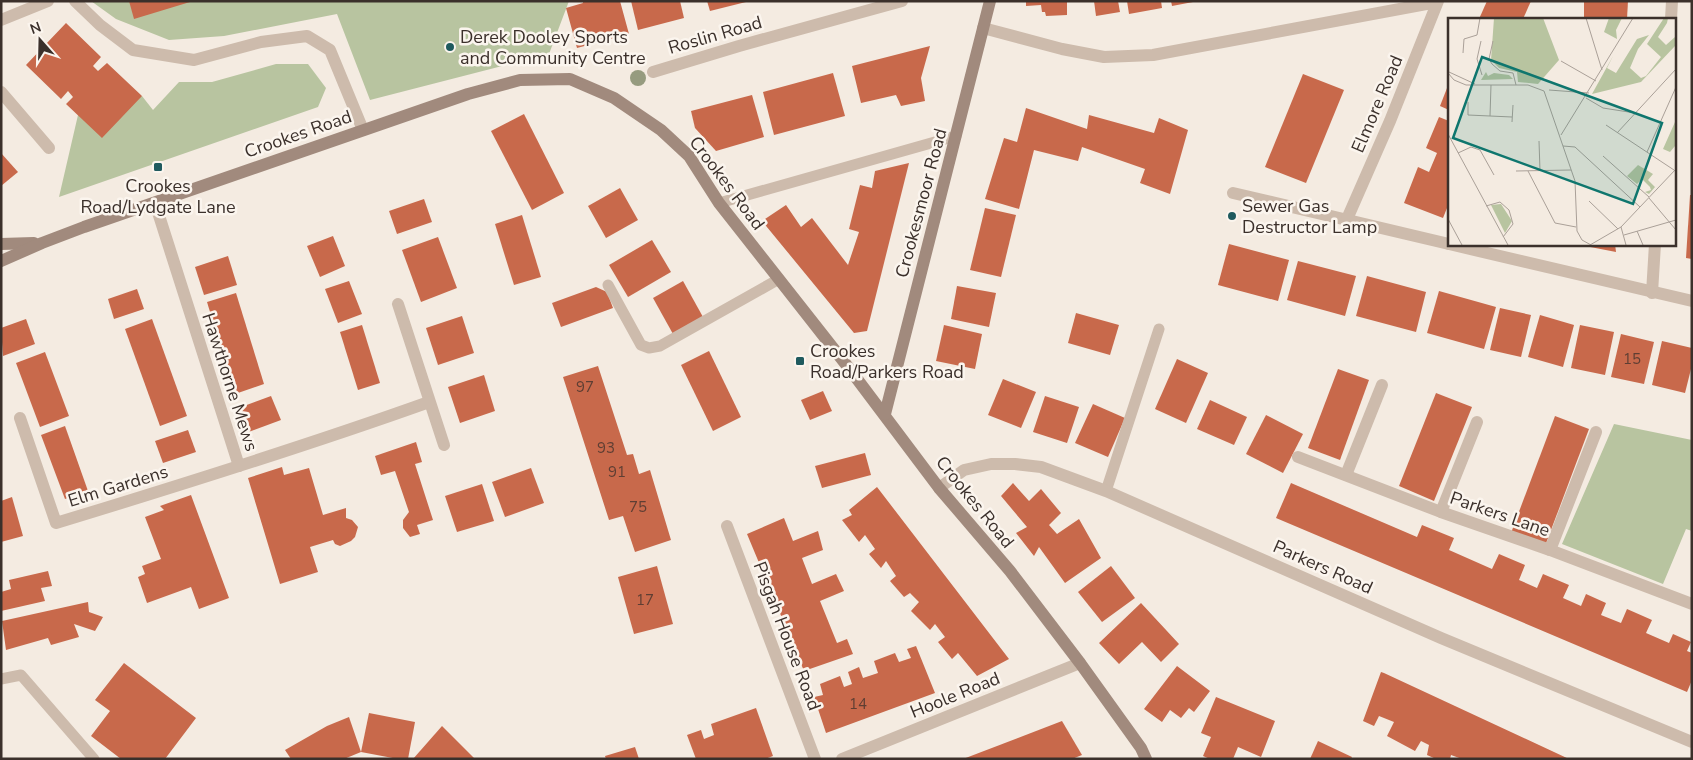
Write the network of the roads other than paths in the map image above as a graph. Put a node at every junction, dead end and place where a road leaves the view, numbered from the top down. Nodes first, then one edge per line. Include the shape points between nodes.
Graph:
1 (48, 1) edge
2 (74, 1) edge
3 (902, 1) edge
4 (990, 1) edge
5 (1672, 1) edge
6 (1438, 2) edge
7 (1671, 18) edge
8 (1, 20) edge
9 (983, 28) junction
10 (653, 72) dead end
11 (1, 92) edge
12 (362, 130) junction
13 (956, 136) junction
14 (49, 148) dead end
15 (1233, 193) dead end
16 (154, 203) junction
17 (719, 203) junction
18 (1347, 219) junction
19 (42, 243) junction
20 (1, 244) edge
21 (1448, 244) edge
22 (1453, 245) edge
23 (1655, 245) edge
24 (1, 261) edge
25 (779, 279) junction
26 (608, 285) dead end
27 (1652, 293) junction
28 (1692, 301) edge
29 (398, 304) dead end
30 (1159, 329) dead end
31 (1382, 385) dead end
32 (429, 402) junction
33 (885, 414) junction
34 (20, 418) dead end
35 (1477, 422) dead end
36 (1596, 432) dead end
37 (444, 445) dead end
38 (1298, 458) dead end
39 (239, 466) junction
40 (1346, 475) junction
41 (939, 488) junction
42 (1106, 491) junction
43 (1441, 512) junction
44 (727, 526) dead end
45 (1550, 550) junction
46 (1692, 604) edge
47 (1080, 663) junction
48 (1, 679) edge
49 (1692, 742) edge
50 (94, 759) edge
51 (815, 759) edge
52 (842, 759) edge
53 (1146, 759) edge

1 - 8 street
2 - 12 street via 133,50 194,60 262,42 307,36 330,50
3 - 10 street, Roslin Road
4 - 9 street, Crookesmoor Road
5 - 7 street
6 - 9 street via 1153,55 1104,57
6 - 18 street, Elmore Road
9 - 13 street, Crookesmoor Road
11 - 14 street
12 - 16 street, Crookes Road
12 - 17 street, Crookes Road via 520,80 570,79 614,98 661,130 689,156
13 - 17 lane
13 - 33 street, Crookesmoor Road
15 - 18 street
16 - 19 street, Crookes Road
16 - 39 street, Hawthorne Mews
17 - 25 street, Crookes Road
18 - 21 street
19 - 20 street
19 - 24 street
22 - 27 street
23 - 27 street
25 - 26 lane via 660,346 649,348 641,345
25 - 33 street, Crookes Road
27 - 28 street
29 - 32 street
30 - 42 lane
31 - 40 street
32 - 37 street
32 - 39 street, Hawthorne Mews
33 - 41 street, Crookes Road
34 - 39 street, Elm Gardens via 56,523
35 - 43 street
36 - 45 street
38 - 40 street, Parkers Lane
40 - 43 street, Parkers Lane
41 - 42 street, Parkers Road via 964,470 992,464 1015,464 1041,467
41 - 47 street, Crookes Road via 1010,571
42 - 49 street, Parkers Road via 1441,638
43 - 45 street, Parkers Lane
44 - 51 street, Pisgah House Road
45 - 46 street, Parkers Lane
47 - 52 street, Hoole Road
47 - 53 street, Crookes Road
48 - 50 lane via 21,675

